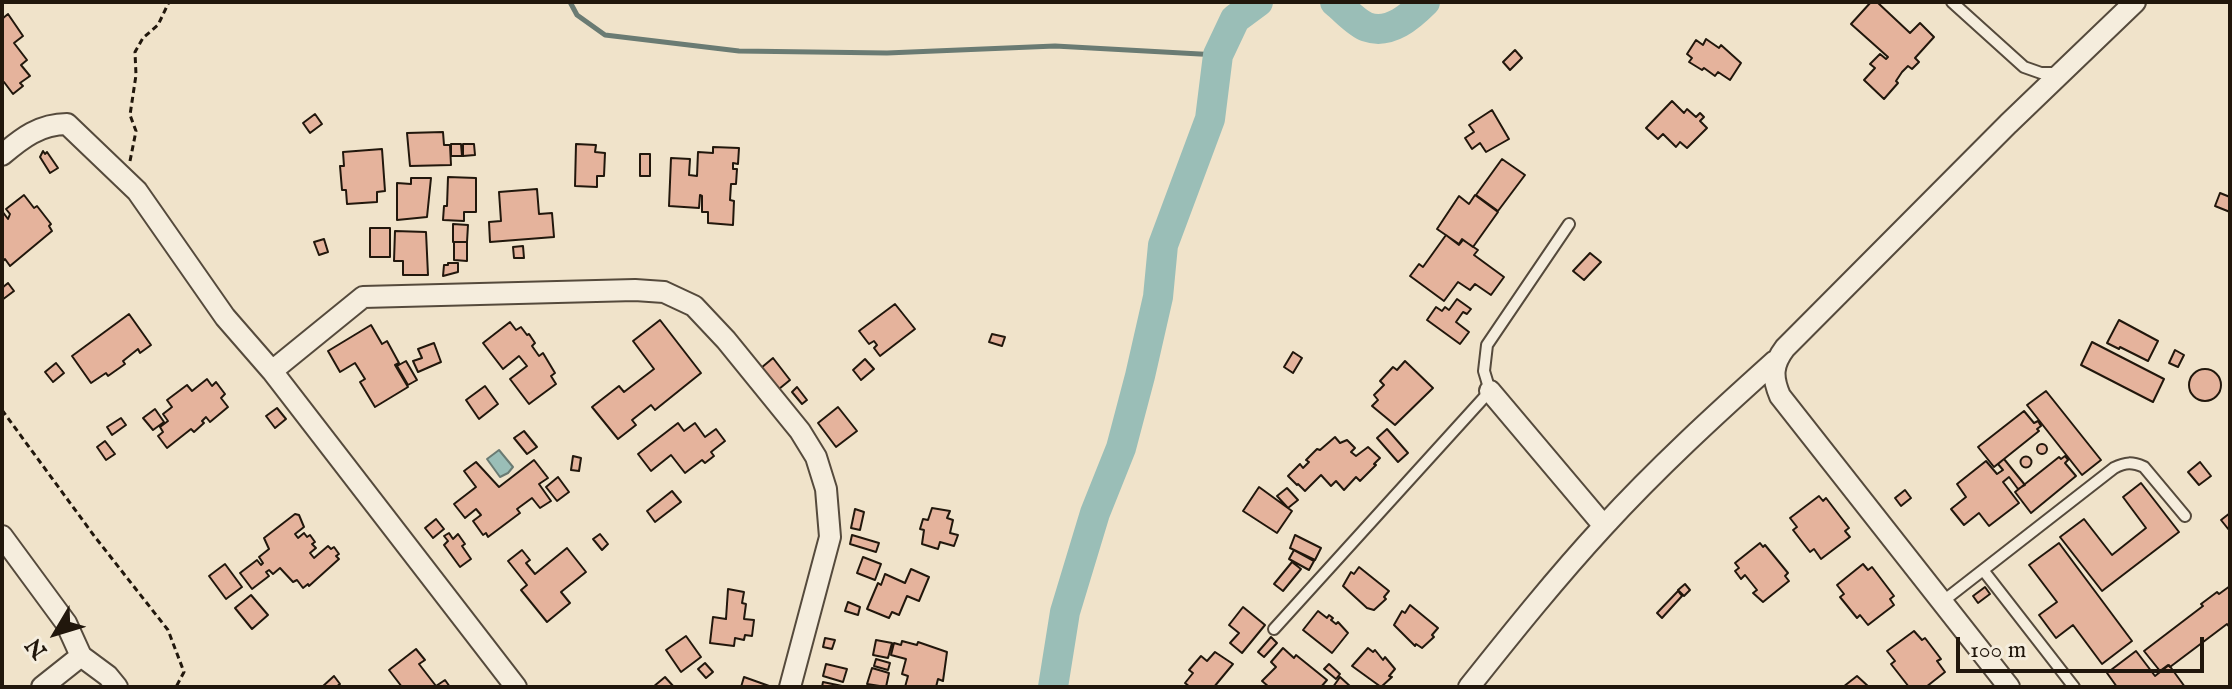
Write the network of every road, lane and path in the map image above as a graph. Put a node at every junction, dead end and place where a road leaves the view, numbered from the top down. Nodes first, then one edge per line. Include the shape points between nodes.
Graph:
1 (169, 2) edge
2 (1952, 2) edge
3 (2135, 2) edge
4 (2062, 73) junction
5 (2, 155) edge
6 (137, 191) junction
7 (1569, 224) dead end
8 (1775, 361) junction
9 (272, 371) junction
10 (1490, 391) junction
11 (2, 410) edge
12 (2185, 516) dead end
13 (1604, 526) junction
14 (2, 536) edge
15 (1983, 570) junction
16 (1942, 602) junction
17 (1274, 629) dead end
18 (81, 656) junction
19 (42, 687) edge
20 (117, 687) edge
21 (176, 687) edge
22 (516, 687) edge
23 (790, 687) edge
24 (1469, 687) edge
25 (2009, 687) edge
26 (2074, 687) edge

1 - 6 path via 135,52 130,115 136,131 130,175
2 - 4 lane via 2024,67
3 - 4 street
4 - 8 street
5 - 6 street via 34,131 67,124
6 - 9 street via 225,317
7 - 10 lane via 1487,345 1484,371
8 - 13 street
8 - 16 street via 1772,379 1780,396
9 - 22 street
9 - 23 street via 363,297 635,290 664,292 694,306 800,431 826,489 830,537
10 - 13 street
10 - 17 lane
11 - 21 path via 168,630 184,672
12 - 15 lane via 2144,467 2125,463
13 - 24 street
14 - 18 street via 66,623
15 - 16 lane
15 - 26 lane
16 - 25 street
18 - 19 street
18 - 20 street

